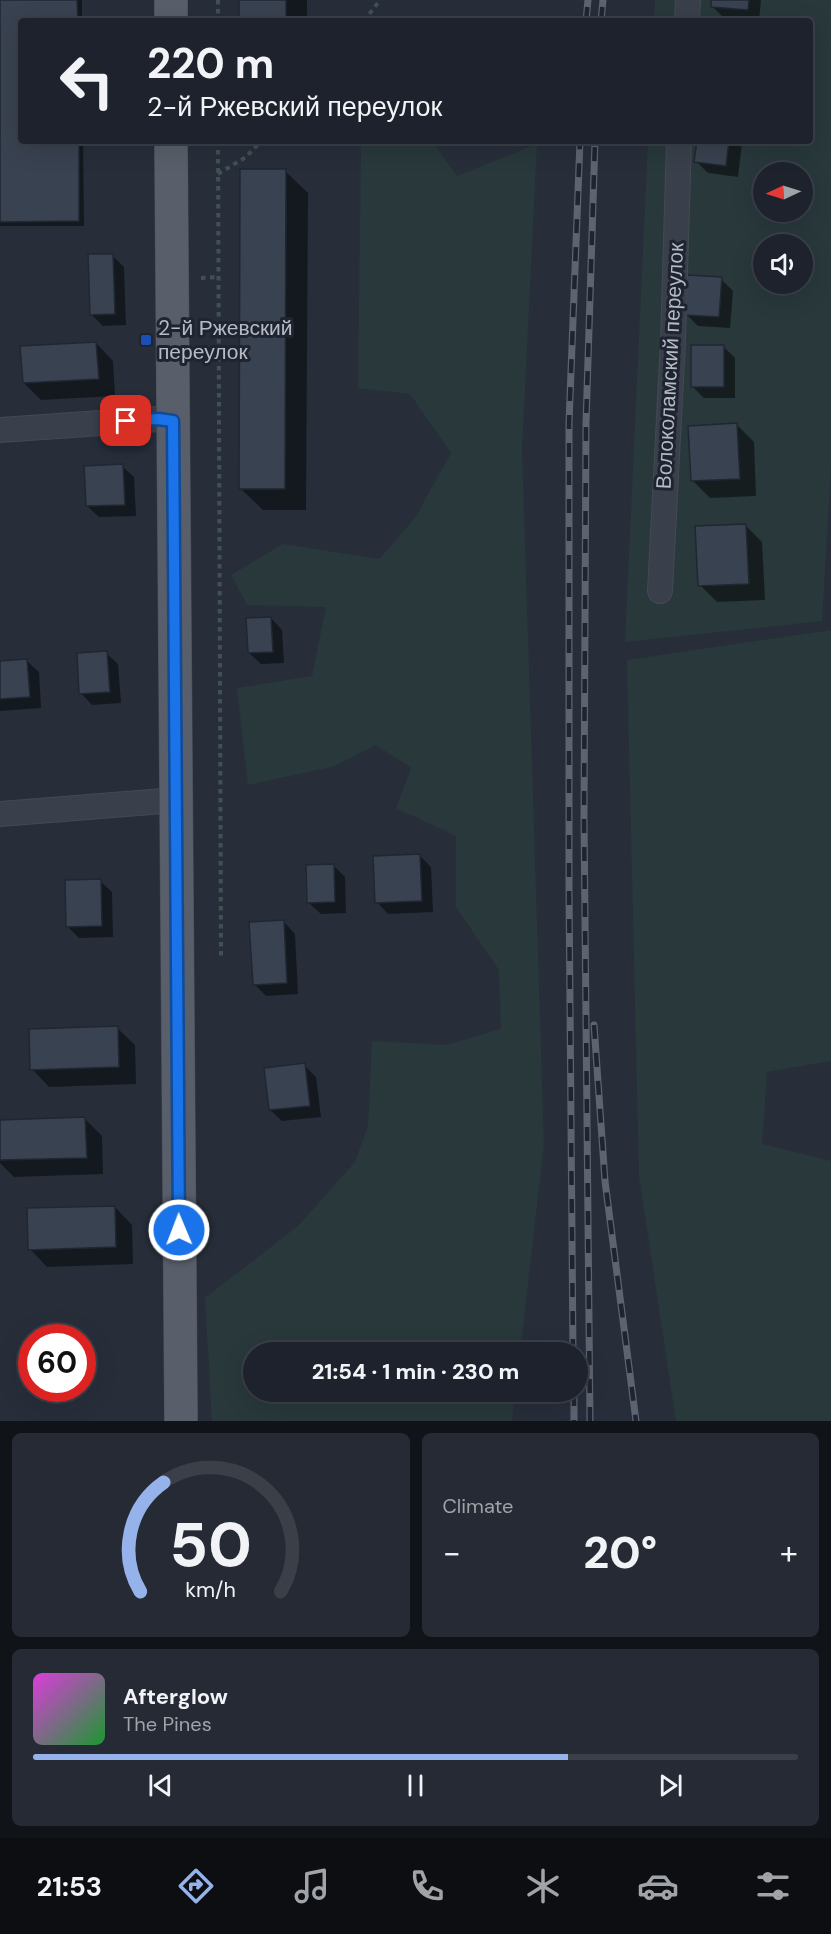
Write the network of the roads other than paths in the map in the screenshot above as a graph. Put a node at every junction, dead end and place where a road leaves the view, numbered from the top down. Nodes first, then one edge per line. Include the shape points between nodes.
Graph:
1 (171, 0) edge
2 (688, 0) edge
3 (171, 18) edge
4 (687, 18) edge
5 (171, 144) edge
6 (679, 144) edge
7 (173, 421) junction
8 (0, 430) edge
9 (660, 591) dead end
10 (176, 801) junction
11 (0, 814) edge
12 (181, 1421) edge

1 - 3 main road
2 - 4 street
5 - 7 main road
6 - 9 street, Волоколамский переулок
7 - 8 street
7 - 10 main road
10 - 11 street
10 - 12 main road

